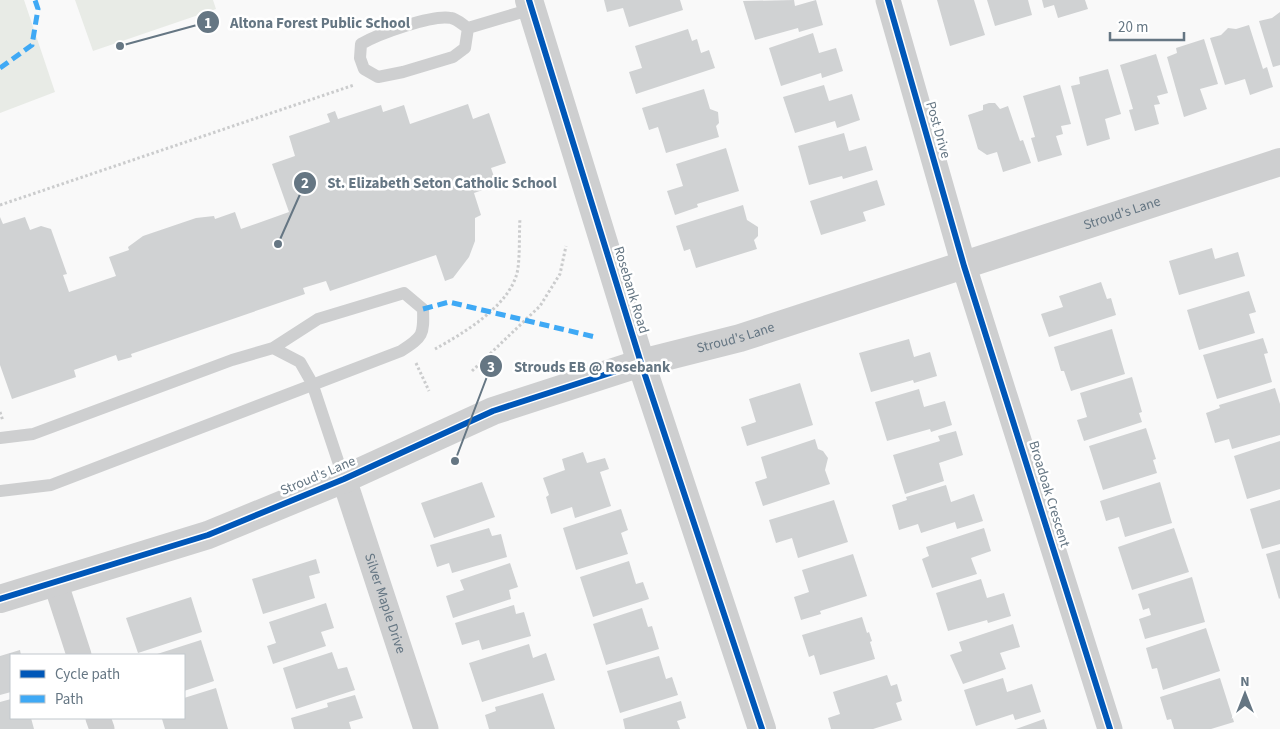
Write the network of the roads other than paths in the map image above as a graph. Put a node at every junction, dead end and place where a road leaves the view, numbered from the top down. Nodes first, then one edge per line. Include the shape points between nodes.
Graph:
1 (888, 0) edge
2 (530, 4) edge
3 (468, 28) junction
4 (1279, 165) edge
5 (964, 266) junction
6 (273, 348) junction
7 (640, 363) junction
8 (312, 383) junction
9 (0, 438) edge
10 (344, 479) junction
11 (0, 491) edge
12 (56, 581) junction
13 (0, 599) edge
14 (79, 654) edge
15 (426, 729) edge
16 (762, 729) edge
17 (1110, 729) edge

1 - 5 street, Post Drive
2 - 3 lane
2 - 7 street, Rosebank Road
3 - 3 lane via 453,18 440,17 378,34 361,44 360,58 364,69 378,77 403,72 453,57 465,48
4 - 5 street, Stroud's Lane
5 - 7 street, Stroud's Lane via 740,338
5 - 17 street, Broadoak Crescent
6 - 8 lane via 300,362
6 - 8 lane via 318,319 404,293 423,309 424,329 420,339 401,351
6 - 9 lane via 32,434
7 - 10 street, Stroud's Lane via 493,411
7 - 16 street, Rosebank Road
8 - 10 lane
8 - 11 lane via 51,485
10 - 12 street, Stroud's Lane via 208,535
10 - 15 street, Silver Maple Drive
12 - 13 street, Stroud's Lane
12 - 14 street

